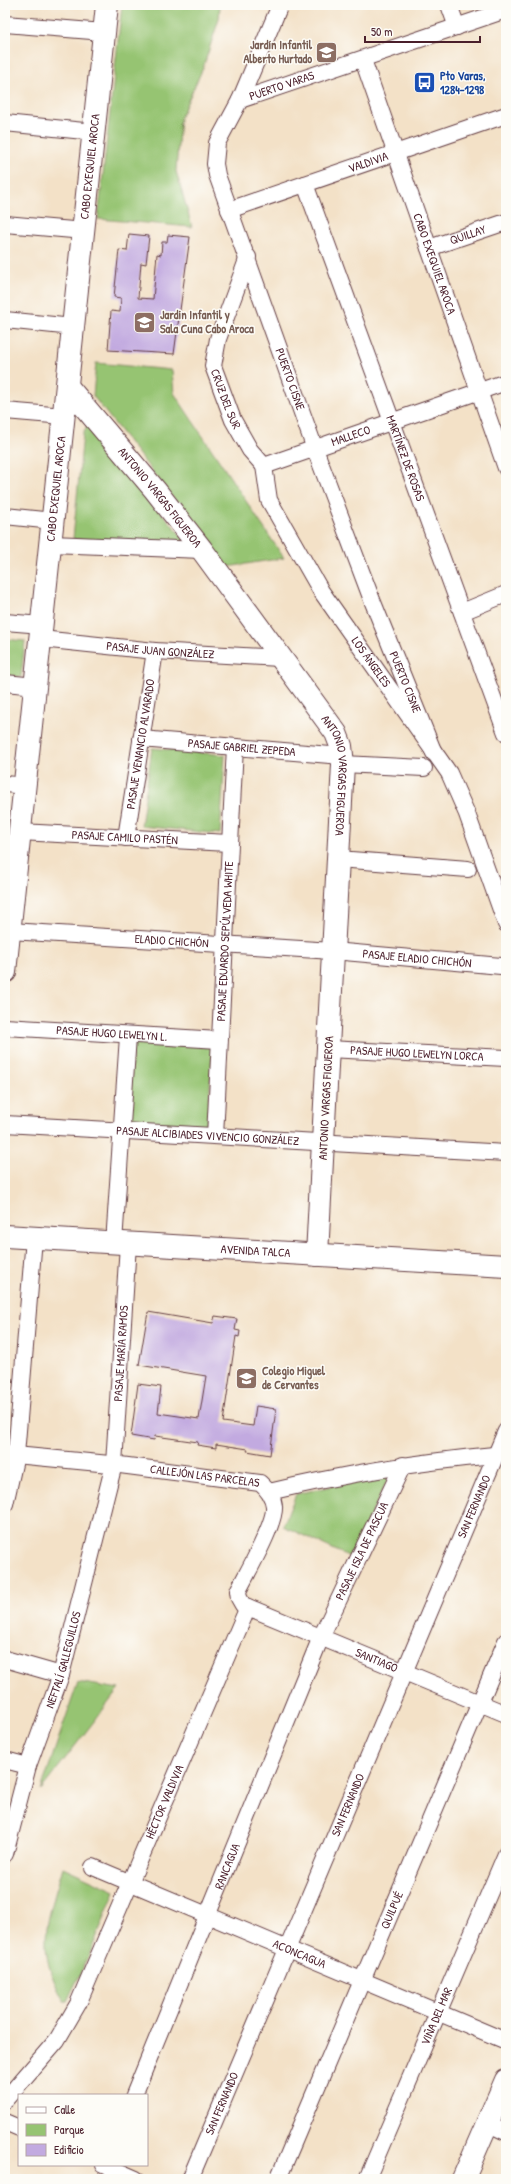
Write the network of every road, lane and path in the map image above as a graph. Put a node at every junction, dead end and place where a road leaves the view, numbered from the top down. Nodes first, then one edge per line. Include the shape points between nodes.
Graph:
1 (107, 5) edge
2 (280, 5) edge
3 (449, 5) edge
4 (506, 10) edge
5 (5, 24) edge
6 (457, 26) junction
7 (104, 32) junction
8 (363, 60) junction
9 (240, 100) junction
10 (506, 115) edge
11 (5, 123) edge
12 (94, 132) junction
13 (395, 153) junction
14 (305, 184) junction
15 (229, 210) junction
16 (506, 222) edge
17 (5, 224) edge
18 (84, 231) junction
19 (429, 248) junction
20 (248, 257) junction
21 (5, 320) edge
22 (74, 327) junction
23 (506, 382) edge
24 (67, 386) junction
25 (479, 392) junction
26 (5, 411) edge
27 (64, 416) junction
28 (392, 422) junction
29 (315, 449) junction
30 (264, 466) junction
31 (506, 468) edge
32 (5, 516) edge
33 (53, 521) junction
34 (51, 544) junction
35 (202, 550) junction
36 (506, 594) edge
37 (462, 612) junction
38 (5, 622) edge
39 (41, 632) junction
40 (155, 651) junction
41 (280, 658) junction
42 (5, 683) edge
43 (36, 686) junction
44 (506, 734) edge
45 (141, 739) junction
46 (235, 747) junction
47 (434, 753) junction
48 (343, 760) junction
49 (424, 768) dead end
50 (15, 785) edge
51 (20, 832) junction
52 (126, 838) junction
53 (229, 843) junction
54 (338, 858) junction
55 (468, 870) dead end
56 (10, 885) edge
57 (506, 924) edge
58 (8, 943) edge
59 (225, 944) junction
60 (333, 951) junction
61 (501, 966) dead end
62 (5, 972) edge
63 (5, 1027) edge
64 (128, 1036) junction
65 (219, 1040) junction
66 (328, 1049) junction
67 (506, 1058) edge
68 (5, 1124) edge
69 (122, 1131) junction
70 (215, 1136) junction
71 (323, 1142) junction
72 (506, 1153) edge
73 (5, 1236) edge
74 (34, 1238) junction
75 (121, 1243) junction
76 (317, 1255) junction
77 (506, 1266) edge
78 (506, 1431) edge
79 (11, 1455) edge
80 (494, 1455) junction
81 (114, 1464) junction
82 (403, 1465) junction
83 (270, 1492) junction
84 (5, 1504) edge
85 (248, 1607) junction
86 (321, 1637) junction
87 (506, 1642) edge
88 (5, 1659) edge
89 (405, 1672) junction
90 (61, 1675) junction
91 (480, 1704) junction
92 (506, 1714) edge
93 (5, 1760) edge
94 (28, 1766) junction
95 (5, 1854) edge
96 (506, 1854) edge
97 (93, 1867) dead end
98 (129, 1883) junction
99 (208, 1916) junction
100 (286, 1949) junction
101 (362, 1981) junction
102 (437, 2012) junction
103 (506, 2041) edge
104 (506, 2080) edge
105 (134, 2094) edge
106 (5, 2100) edge
107 (5, 2122) edge
108 (18, 2128) edge
109 (497, 2128) edge
110 (105, 2169) edge
111 (136, 2179) edge
112 (190, 2179) edge
113 (278, 2179) edge
114 (366, 2179) edge
115 (463, 2179) edge

1 - 7 street, CABO EXEQUIEL AROCA
2 - 9 street, PUERTO CISNE
3 - 6 street
4 - 6 street, PUERTO VARAS
5 - 7 street
6 - 8 street, PUERTO VARAS
7 - 12 street, CABO EXEQUIEL AROCA
8 - 9 street, PUERTO VARAS
8 - 13 street, CABO EXEQUIEL AROCA
9 - 15 street, PUERTO CISNE via 222,133 216,152 217,175
10 - 13 street, VALDIVIA
11 - 12 street
12 - 18 street, CABO EXEQUIEL AROCA
13 - 14 street, VALDIVIA
13 - 19 street, CABO EXEQUIEL AROCA
14 - 15 street, VALDIVIA
14 - 28 street, MARTÍNEZ DE ROSAS
15 - 20 street, PUERTO CISNE
16 - 19 street, QUILLAY
17 - 18 street
18 - 22 street, CABO EXEQUIEL AROCA
19 - 25 street, CABO EXEQUIEL AROCA
20 - 29 street, PUERTO CISNE
20 - 30 street, CRUZ DEL SUR via 218,339 213,366 233,420 250,450
21 - 22 street
22 - 24 street, CABO EXEQUIEL AROCA
23 - 25 street, MALLECO
24 - 27 street, CABO EXEQUIEL AROCA
24 - 35 street, ANTONIO VARGAS FIGUEROA
25 - 28 street, MALLECO
25 - 31 street, CABO EXEQUIEL AROCA
26 - 27 street
27 - 33 street, CABO EXEQUIEL AROCA
28 - 29 street, MALLECO
28 - 37 street, MARTÍNEZ DE ROSAS
29 - 30 street, MALLECO
29 - 47 street, PUERTO CISNE
30 - 47 street, LOS ÁNGELES via 269,500 320,591
32 - 33 street
33 - 34 street, CABO EXEQUIEL AROCA
34 - 35 street
34 - 39 street, CABO EXEQUIEL AROCA
35 - 41 street, ANTONIO VARGAS FIGUEROA
36 - 37 street
37 - 44 street, MARTÍNEZ DE ROSAS
38 - 39 street, PASAJE JUAN GONZÁLEZ
39 - 40 street, PASAJE JUAN GONZÁLEZ
39 - 43 street, CABO EXEQUIEL AROCA
40 - 41 street, PASAJE JUAN GONZÁLEZ
40 - 45 street, PASAJE VENANCIO ALVARADO
41 - 48 street, ANTONIO VARGAS FIGUEROA via 336,733
42 - 43 street
43 - 50 street, CABO EXEQUIEL AROCA
45 - 46 street, PASAJE GABRIEL ZEPEDA
45 - 52 street, PASAJE VENANCIO ALVARADO
46 - 48 street, PASAJE GABRIEL ZEPEDA
46 - 53 street, PASAJE EDUARDO SEPÚLVEDA WHITE
47 - 57 street, LOS ÁNGELES via 449,772 467,814
48 - 49 street, PASAJE GABRIEL ZEPEDA
48 - 54 street, ANTONIO VARGAS FIGUEROA
50 - 51 street, CABO EXEQUIEL AROCA
51 - 52 street, PASAJE CAMILO PASTÉN
51 - 56 street, CABO EXEQUIEL AROCA
52 - 53 street, PASAJE CAMILO PASTÉN
53 - 59 street, PASAJE EDUARDO SEPÚLVEDA WHITE
54 - 55 street
54 - 60 street, ANTONIO VARGAS FIGUEROA
56 - 58 street, CABO EXEQUIEL AROCA
58 - 59 street, ELADIO CHICHÓN
58 - 62 street, CABO EXEQUIEL AROCA
59 - 60 street, ELADIO CHICHÓN
59 - 65 street, PASAJE EDUARDO SEPÚLVEDA WHITE
60 - 61 street, PASAJE ELADIO CHICHÓN
60 - 66 street, ANTONIO VARGAS FIGUEROA
63 - 64 street, PASAJE HUGO LEWELYN L.
64 - 65 street, PASAJE HUGO LEWELYN L.
64 - 69 street, PASAJE MARÍA RAMOS
65 - 70 street, PASAJE EDUARDO SEPÚLVEDA WHITE
66 - 67 street, PASAJE HUGO LEWELYN LORCA
66 - 71 street, ANTONIO VARGAS FIGUEROA
68 - 69 street, PASAJE ALCIBIADES VIVENCIO GONZÁLEZ
69 - 70 street, PASAJE ALCIBIADES VIVENCIO GONZÁLEZ
69 - 75 street, PASAJE MARÍA RAMOS
70 - 71 street, PASAJE ALCIBIADES VIVENCIO GONZÁLEZ
71 - 72 street, PASAJE ALCIBIADES VIVENCIO GONZÁLEZ
71 - 76 street, ANTONIO VARGAS FIGUEROA
73 - 74 street, AVENIDA TALCA
74 - 75 street, AVENIDA TALCA
74 - 79 street
75 - 76 street, AVENIDA TALCA
75 - 81 street, PASAJE MARÍA RAMOS
76 - 77 street, AVENIDA TALCA
78 - 80 street, SAN FERNANDO
79 - 81 street, CALLEJÓN LAS PARCELAS
79 - 84 street
80 - 82 street, CALLEJÓN LAS PARCELAS
80 - 89 street, SAN FERNANDO
81 - 83 street, CALLEJÓN LAS PARCELAS via 255,1481
81 - 90 street, NEFTALÍ GALLEGUILLOS
82 - 83 street, CALLEJÓN LAS PARCELAS via 342,1475
82 - 86 street, PASAJE ISLA DE PASCUA
83 - 85 street via 274,1514 238,1591 240,1601
85 - 86 street, SANTIAGO
85 - 98 street, HÉCTOR VALDIVIA
86 - 89 street, SANTIAGO
86 - 99 street, RANCAGUA
87 - 91 street, QUILPUÉ
88 - 90 street
89 - 91 street, SANTIAGO
89 - 100 street, SAN FERNANDO
90 - 94 street, NEFTALÍ GALLEGUILLOS
91 - 92 street, SANTIAGO
91 - 101 street, QUILPUÉ
93 - 94 street
94 - 95 street, NEFTALÍ GALLEGUILLOS
96 - 102 street, VIÑA DEL MAR
97 - 98 street, ACONCAGUA
98 - 99 street, ACONCAGUA
98 - 106 street, HÉCTOR VALDIVIA via 68,2022 44,2056
99 - 100 street, ACONCAGUA
99 - 105 street, RANCAGUA
100 - 101 street, ACONCAGUA
100 - 112 street, SAN FERNANDO
101 - 102 street, ACONCAGUA
101 - 113 street, QUILPUÉ
102 - 103 street, ACONCAGUA
102 - 114 street, VIÑA DEL MAR
104 - 109 street
107 - 108 street
109 - 115 street
110 - 111 street

